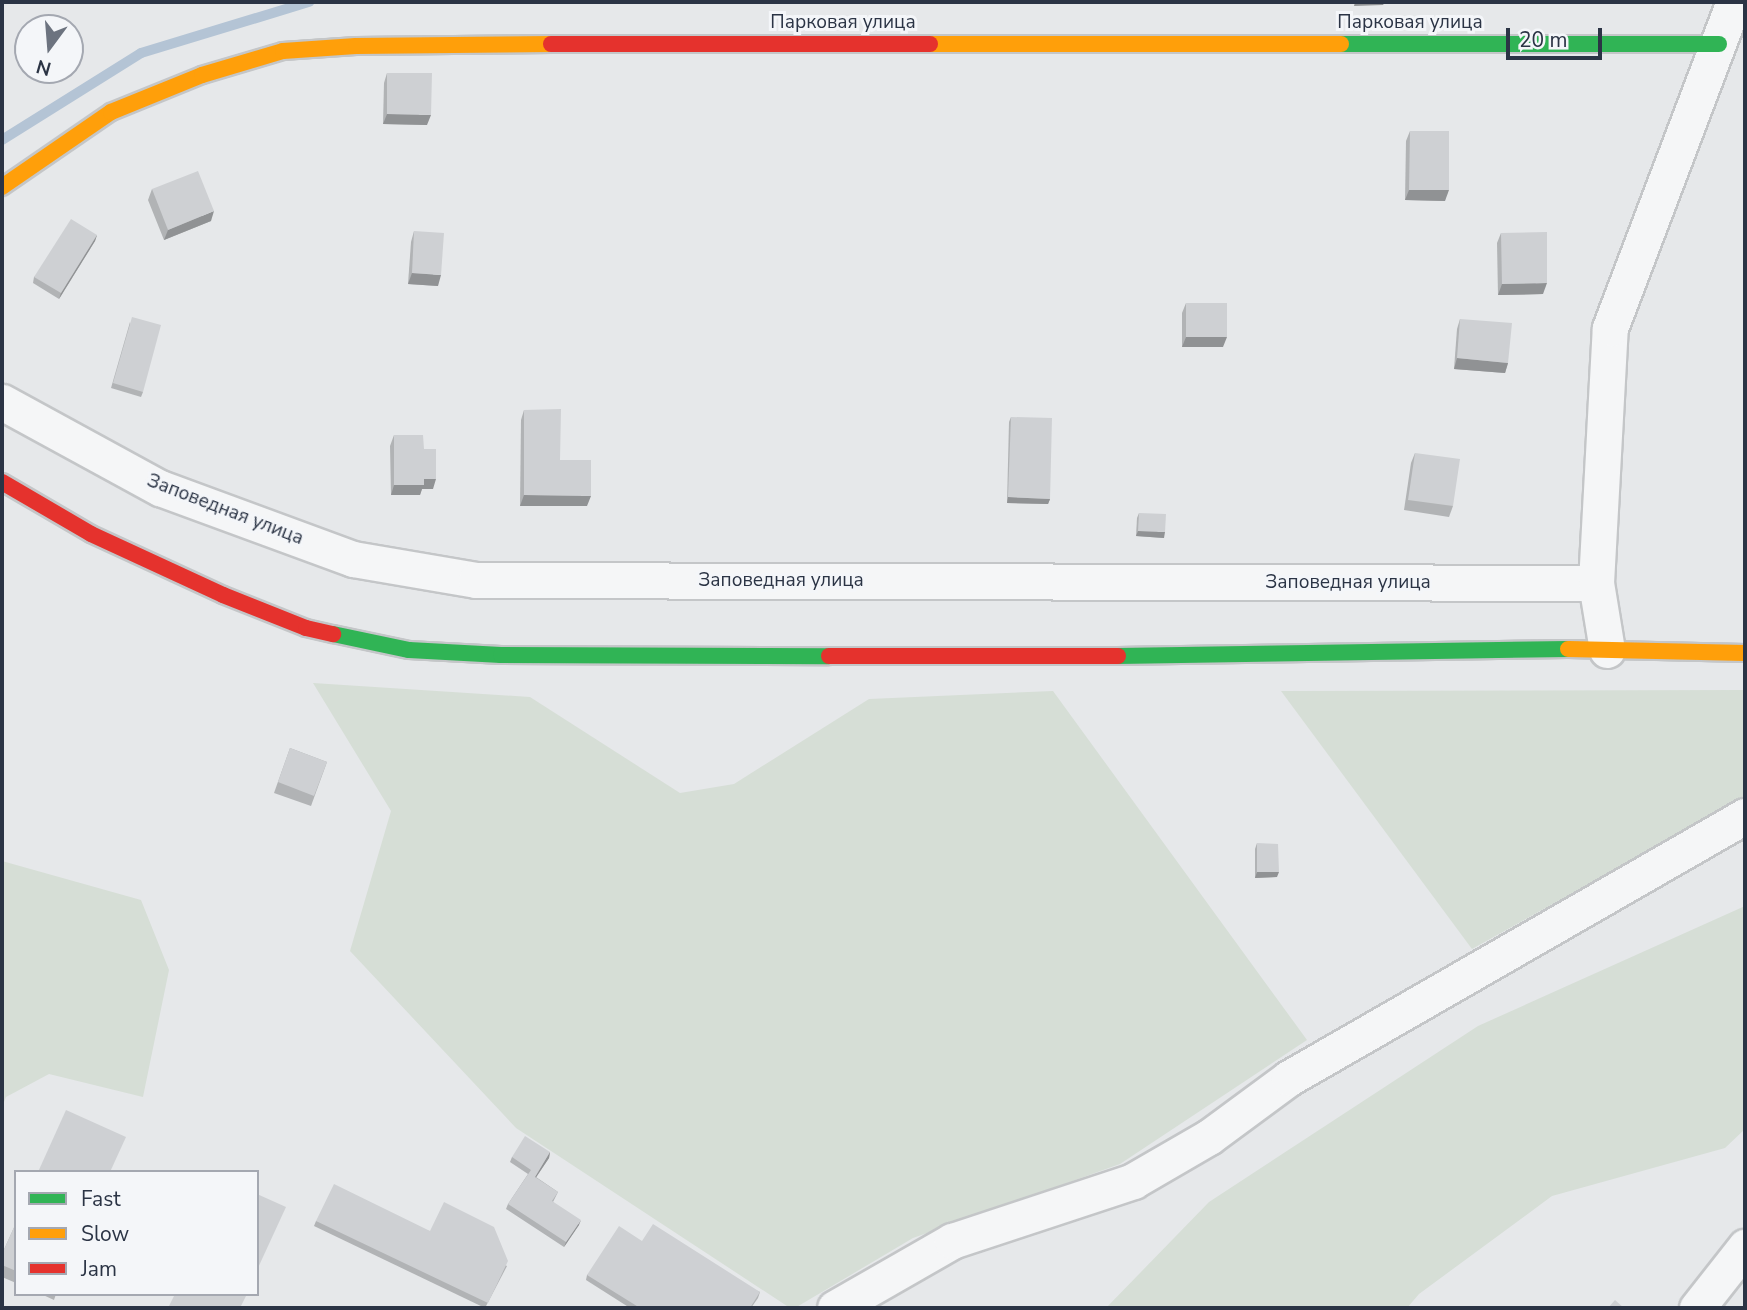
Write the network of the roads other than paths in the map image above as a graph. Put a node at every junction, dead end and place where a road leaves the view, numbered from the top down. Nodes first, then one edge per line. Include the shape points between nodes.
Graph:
1 (1734, 2) edge
2 (1719, 44) junction
3 (2, 187) edge
4 (2, 402) edge
5 (2, 482) edge
6 (1596, 583) junction
7 (1607, 650) junction
8 (1745, 653) edge
9 (1745, 816) edge
10 (1745, 1247) edge
11 (835, 1308) edge
12 (1697, 1308) edge

1 - 2 street
2 - 3 street, Парковая улица via 499,44 283,51 201,75 111,112
2 - 6 street via 1610,328
4 - 6 street, Заповедная улица via 186,498 353,559 476,580
5 - 7 street via 91,534 223,595 306,628 409,650 501,655 1046,657
6 - 7 street
7 - 8 street
9 - 11 street via 1289,1078 1209,1137 1133,1181 952,1241
10 - 12 street

